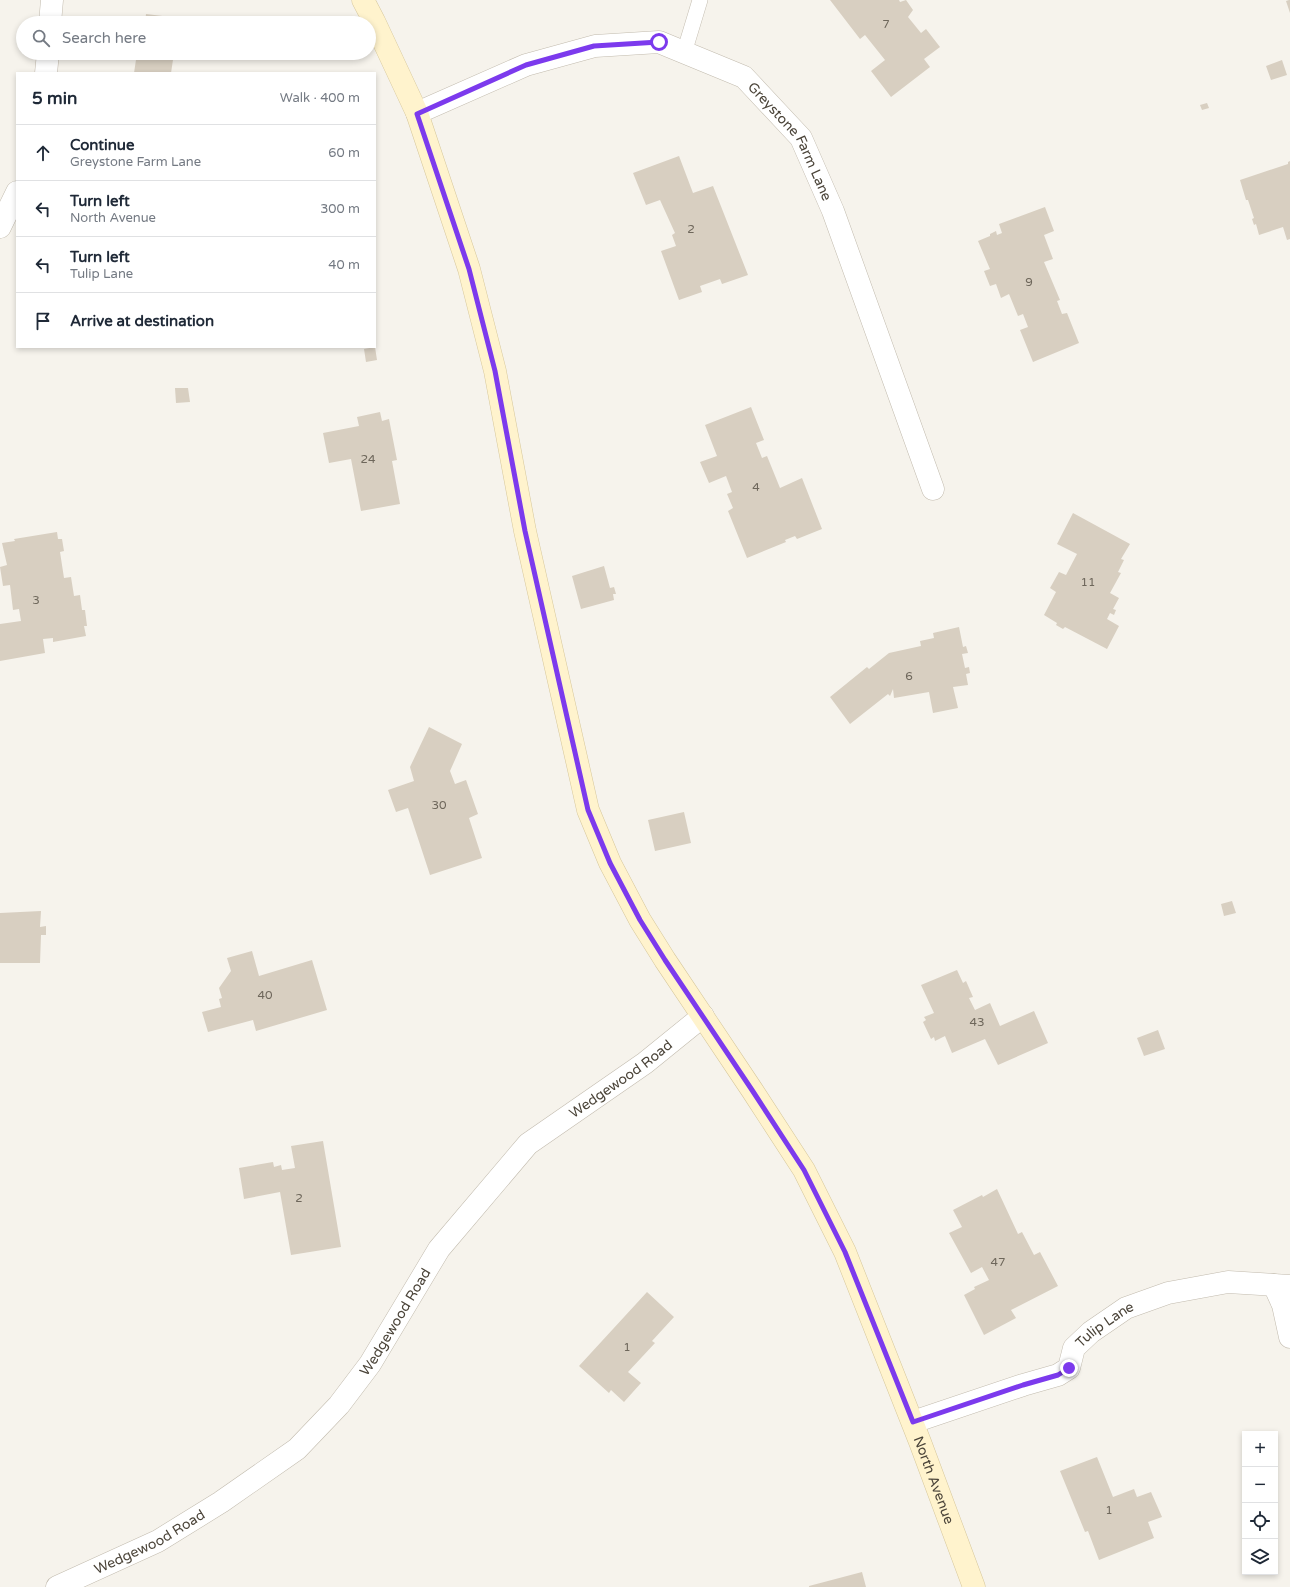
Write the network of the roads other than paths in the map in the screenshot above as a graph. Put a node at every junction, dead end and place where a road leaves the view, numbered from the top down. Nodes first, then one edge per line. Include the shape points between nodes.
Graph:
1 (52, 0) edge
2 (363, 0) edge
3 (700, 0) edge
4 (51, 16) edge
5 (371, 16) edge
6 (376, 25) edge
7 (684, 53) junction
8 (47, 60) edge
9 (46, 72) edge
10 (417, 114) junction
11 (16, 194) edge
12 (0, 228) edge
13 (934, 489) dead end
14 (703, 1016) junction
15 (1282, 1286) edge
16 (1290, 1337) edge
17 (913, 1422) junction
18 (57, 1587) edge
19 (974, 1587) edge

1 - 4 street
2 - 5 street, North Avenue
3 - 7 lane
6 - 10 street, North Avenue
7 - 10 street, Greystone Farm Lane via 659,42 594,46 526,65
7 - 13 street, Greystone Farm Lane via 744,77 801,138 833,211
8 - 9 street
10 - 14 street, North Avenue via 469,269 495,371 525,531 588,810 610,863 640,920
11 - 12 street
14 - 17 street, North Avenue via 804,1170 845,1252
14 - 18 street, Wedgewood Road via 645,1063 528,1144 439,1249 370,1364 339,1405 297,1449 221,1502 158,1541
15 - 16 street, Tulip Lane
15 - 17 street, Tulip Lane via 1228,1282 1168,1293 1126,1308 1091,1332 1074,1348 1069,1368 1058,1375
17 - 19 street, North Avenue

